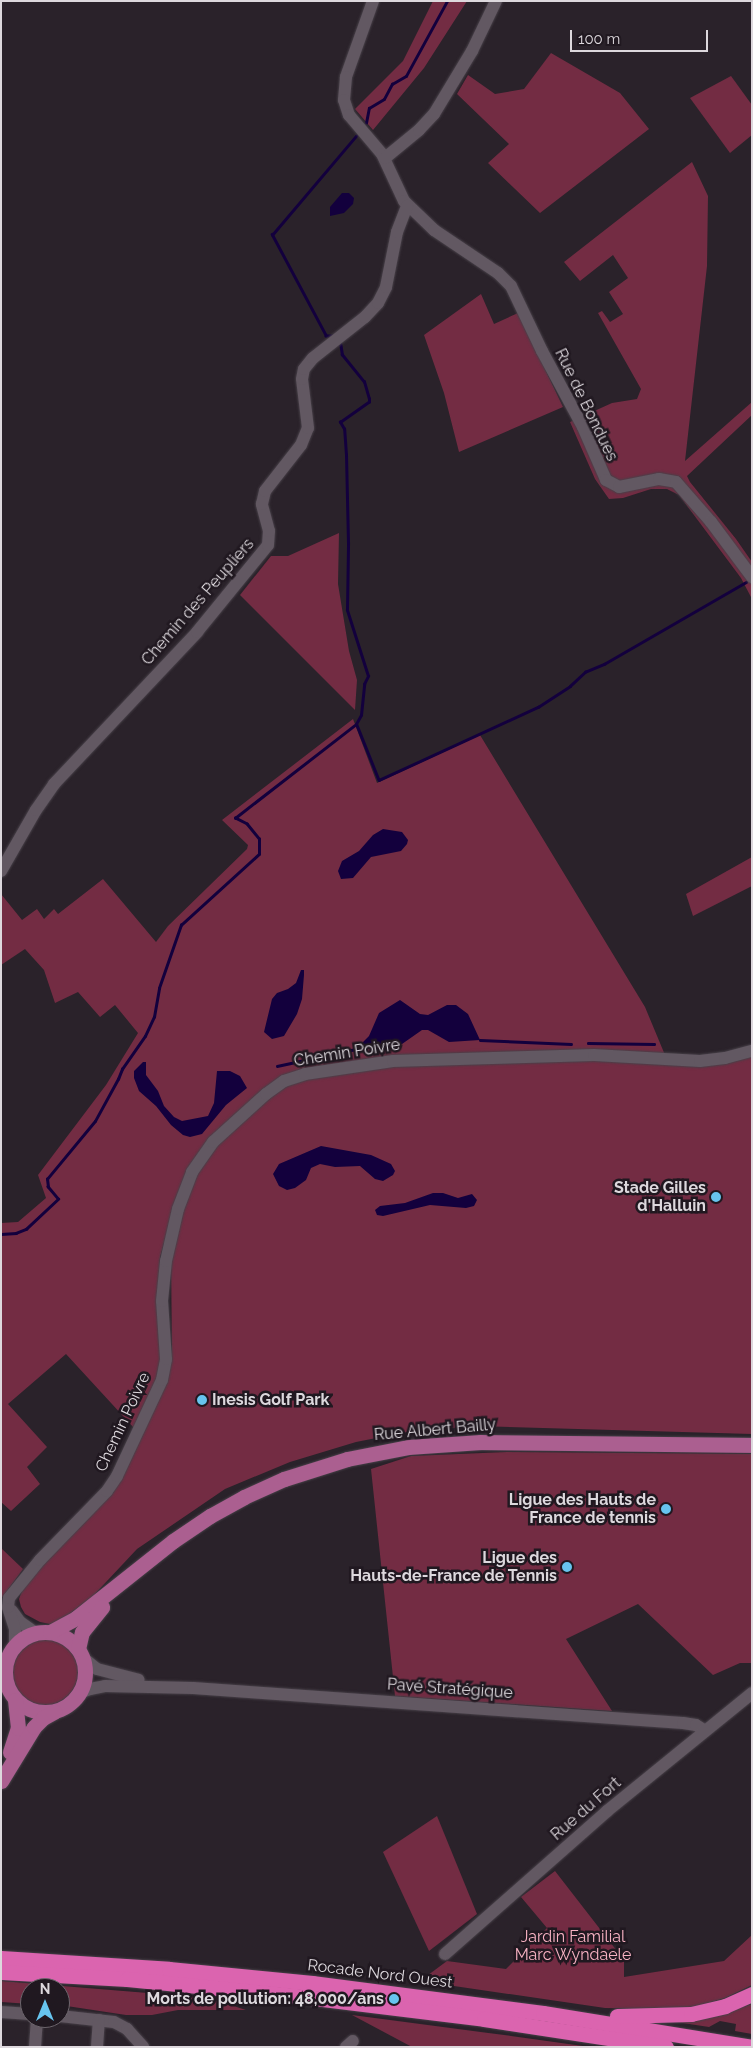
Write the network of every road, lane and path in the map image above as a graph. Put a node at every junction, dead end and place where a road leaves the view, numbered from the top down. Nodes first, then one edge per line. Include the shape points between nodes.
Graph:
1 (374, 1) edge
2 (496, 1) edge
3 (385, 158) junction
4 (407, 206) junction
5 (752, 577) edge
6 (1, 871) edge
7 (752, 1051) edge
8 (752, 1445) edge
9 (149, 1561) junction
10 (11, 1594) junction
11 (43, 1632) junction
12 (8, 1653) edge
13 (80, 1653) junction
14 (4, 1684) edge
15 (193, 1688) junction
16 (752, 1693) edge
17 (79, 1694) junction
18 (15, 1700) junction
19 (55, 1711) junction
20 (704, 1730) junction
21 (1, 1773) edge
22 (1, 1782) edge
23 (445, 1954) dead end
24 (1, 1958) edge
25 (1, 1972) edge
26 (350, 1988) junction
27 (752, 1994) edge
28 (1, 2012) edge
29 (20, 2013) edge
30 (70, 2017) edge
31 (99, 2020) junction
32 (36, 2028) edge
33 (35, 2047) edge
34 (97, 2047) edge
35 (143, 2047) edge
36 (666, 2047) edge
37 (752, 2047) edge

1 - 3 street via 346,77 343,95 349,115
2 - 3 street via 472,51 434,114
3 - 4 street
4 - 5 street, Rue de Bondues via 439,234 492,269 511,286 580,420 606,480 619,487 659,479 676,482
4 - 6 street, Chemin des Peupliers via 386,287 378,303 304,369 308,428 301,445 269,482 263,496 270,536 268,546 197,632 54,784
7 - 10 street, Chemin Poivre via 700,1061 594,1054 393,1060 305,1074 273,1089 209,1147 185,1189 172,1232 164,1279 164,1371 117,1476 97,1503
8 - 9 main road, Rue Albert Bailly via 481,1442 408,1447 368,1454 305,1471 244,1497 193,1527
9 - 11 main road, Rue Albert Bailly via 71,1622
9 - 13 main road, Rue Albert Bailly via 91,1619 80,1635
10 - 11 street via 10,1603 15,1617
10 - 12 street via 8,1607 15,1629
11 - 12 main road via 25,1637
11 - 13 main road via 64,1637
12 - 14 main road
13 - 15 street, Pavé Stratégique via 92,1666 112,1674
13 - 17 main road via 85,1678
14 - 18 main road
15 - 17 street, Pavé Stratégique via 105,1686
15 - 20 street, Pavé Stratégique via 683,1723
16 - 20 street, Rue du Fort
17 - 19 main road via 69,1705
18 - 19 main road via 34,1711
18 - 21 main road via 18,1732
19 - 22 main road via 34,1727
20 - 23 street, Rue du Fort
24 - 26 highway, Rocade Nord Ouest via 168,1969
25 - 36 highway, Rocade Nord Ouest via 278,1993 484,2019
26 - 27 highway via 630,2017 690,2014 725,2006
26 - 37 highway, Rocade Nord Ouest via 562,2016
28 - 29 street
30 - 31 street
31 - 34 street
31 - 35 street via 123,2027
32 - 33 street

